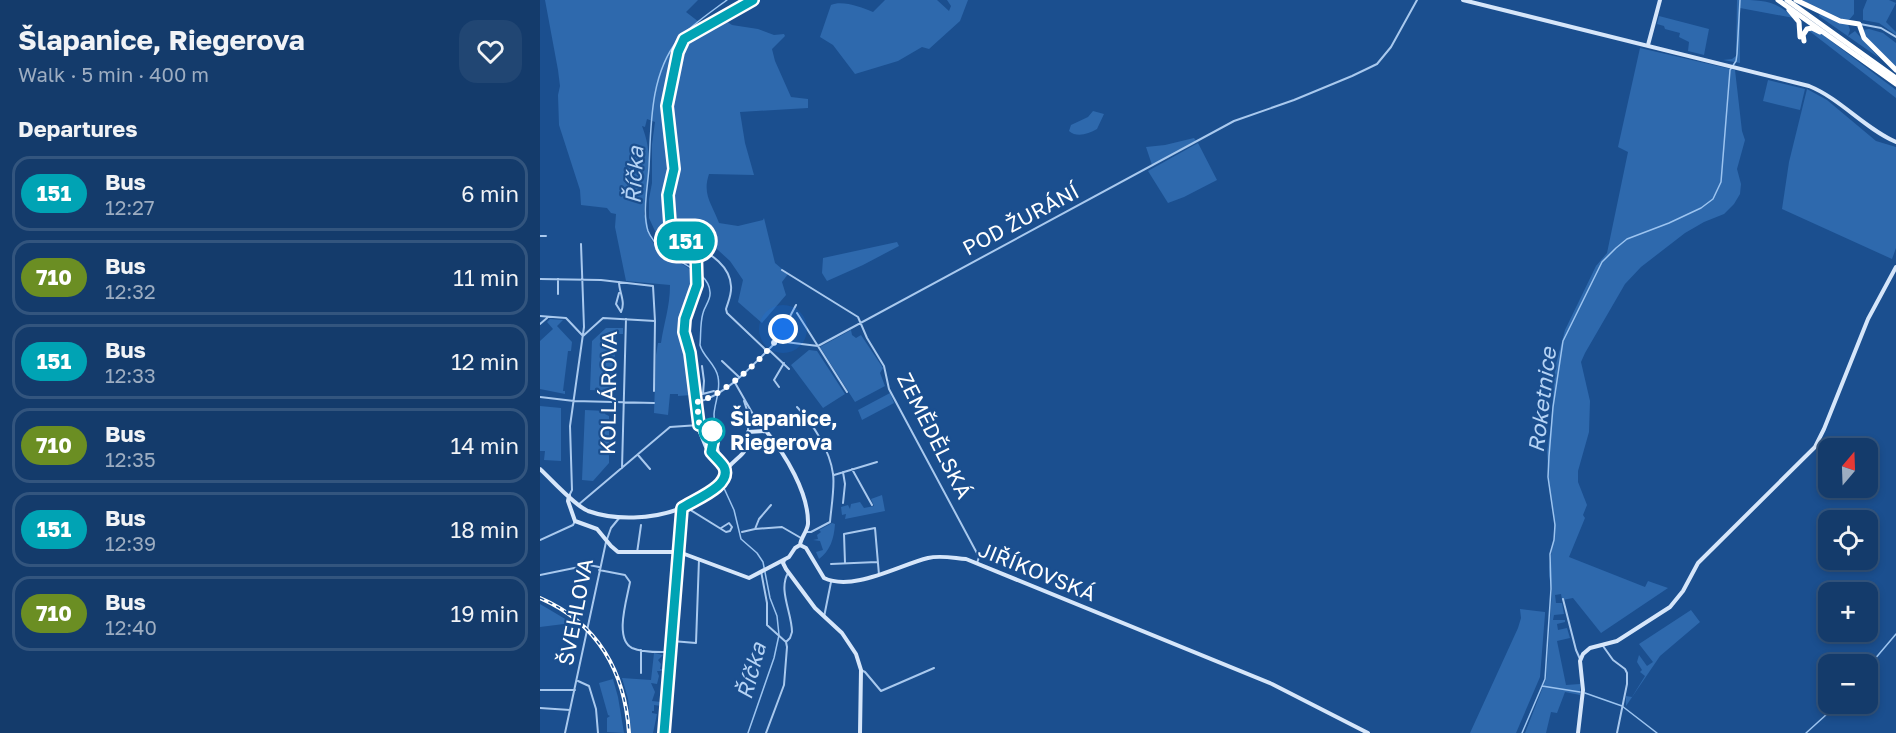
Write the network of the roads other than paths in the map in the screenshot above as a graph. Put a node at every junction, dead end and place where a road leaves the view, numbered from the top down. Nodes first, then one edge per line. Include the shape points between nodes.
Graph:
1 (753, 0) edge
2 (1416, 0) edge
3 (1463, 0) edge
4 (1660, 0) edge
5 (1777, 0) edge
6 (1787, 0) edge
7 (1796, 0) edge
8 (1859, 24) junction
9 (1869, 25) junction
10 (1860, 31) junction
11 (1896, 37) edge
12 (1648, 45) junction
13 (1876, 69) junction
14 (1896, 70) edge
15 (1896, 78) edge
16 (1896, 84) edge
17 (1896, 142) edge
18 (540, 236) edge
19 (546, 236) dead end
20 (581, 244) dead end
21 (692, 244) junction
22 (1896, 267) edge
23 (782, 270) dead end
24 (540, 279) edge
25 (558, 279) junction
26 (583, 279) junction
27 (619, 282) junction
28 (619, 293) junction
29 (558, 294) dead end
30 (796, 305) dead end
31 (621, 312) junction
32 (797, 313) dead end
33 (540, 316) edge
34 (549, 317) junction
35 (620, 319) junction
36 (626, 319) junction
37 (655, 321) junction
38 (540, 324) edge
39 (860, 324) junction
40 (583, 336) junction
41 (777, 341) junction
42 (818, 346) junction
43 (768, 350) junction
44 (722, 361) dead end
45 (784, 363) junction
46 (702, 366) dead end
47 (789, 369) dead end
48 (739, 377) junction
49 (734, 381) junction
50 (779, 387) dead end
51 (654, 391) dead end
52 (847, 392) dead end
53 (715, 393) junction
54 (703, 394) junction
55 (695, 396) junction
56 (540, 397) edge
57 (744, 398) junction
58 (574, 400) junction
59 (623, 402) junction
60 (697, 402) junction
61 (654, 403) dead end
62 (797, 407) dead end
63 (747, 410) dead end
64 (754, 416) junction
65 (699, 425) junction
66 (766, 431) junction
67 (748, 432) junction
68 (638, 454) junction
69 (877, 462) dead end
70 (622, 468) junction
71 (540, 469) edge
72 (650, 469) dead end
73 (852, 469) junction
74 (725, 471) junction
75 (843, 472) junction
76 (834, 475) junction
77 (569, 496) junction
78 (843, 503) dead end
79 (578, 505) junction
80 (771, 505) dead end
81 (872, 506) dead end
82 (683, 507) junction
83 (620, 517) junction
84 (575, 521) junction
85 (640, 525) dead end
86 (721, 528) dead end
87 (754, 529) junction
88 (806, 529) junction
89 (742, 532) dead end
90 (801, 538) junction
91 (540, 540) edge
92 (607, 540) junction
93 (800, 545) junction
94 (679, 552) junction
95 (636, 553) junction
96 (699, 559) junction
97 (785, 559) junction
98 (877, 562) junction
99 (845, 563) junction
100 (977, 563) junction
101 (831, 564) dead end
102 (773, 565) junction
103 (600, 569) junction
104 (763, 570) junction
105 (787, 571) junction
106 (540, 575) edge
107 (879, 575) junction
108 (832, 580) junction
109 (1563, 599) dead end
110 (824, 617) junction
111 (672, 641) junction
112 (786, 642) junction
113 (1603, 646) junction
114 (641, 650) junction
115 (671, 652) junction
116 (1580, 659) junction
117 (934, 668) dead end
118 (861, 670) junction
119 (641, 673) dead end
120 (577, 681) junction
121 (540, 690) edge
122 (575, 690) junction
123 (540, 708) edge
124 (570, 710) junction
125 (565, 733) edge
126 (598, 733) edge
127 (664, 733) edge
128 (766, 733) edge
129 (860, 733) edge
130 (1368, 733) edge
131 (1578, 733) edge
132 (1617, 733) edge

1 - 21 street via 687,37 678,52 667,106 674,169 668,195 670,223 675,232
2 - 39 street, POD ŽURÁNÍ via 1388,53 1371,68 1234,121
3 - 12 street
4 - 12 street
5 - 13 highway
5 - 13 highway via 1798,21 1802,42 1805,31 1815,29
6 - 15 highway
7 - 8 highway via 1839,21
8 - 9 street
8 - 10 highway
9 - 10 street
9 - 11 street
10 - 14 highway
12 - 17 street via 1816,89
13 - 16 highway
18 - 19 street
20 - 26 street
21 - 43 street via 721,263 732,286 726,313
21 - 55 street via 696,250 695,294 684,332
22 - 113 street via 1868,319 1817,444 1698,562 1670,607
23 - 39 street, ZEMĚDĚLSKÁ via 858,317
24 - 25 street
25 - 26 street
25 - 29 street
26 - 27 street
26 - 40 street
27 - 28 street
27 - 37 street via 653,286
28 - 31 street
28 - 31 street via 616,304
30 - 41 street
31 - 35 street
32 - 42 street
33 - 34 street
34 - 38 street
34 - 40 street via 566,318
35 - 36 street
35 - 40 street via 600,319
36 - 37 street
36 - 59 street, KOLLÁROVA
37 - 51 street
39 - 42 street, POD ŽURÁNÍ
39 - 100 street, ZEMĚDĚLSKÁ via 884,366 889,389 979,557
40 - 58 street
41 - 42 street
41 - 43 street
42 - 52 street
43 - 45 street
43 - 48 street
44 - 48 street
45 - 47 street
45 - 50 street via 774,380
46 - 54 street
48 - 49 street
49 - 53 street
49 - 57 street
53 - 54 street
53 - 60 street
54 - 55 street
55 - 60 street
56 - 58 street
57 - 63 street
57 - 64 street
58 - 59 street
58 - 77 street
59 - 61 street
59 - 70 street, KOLLÁROVA
60 - 65 street
62 - 76 street via 826,450
64 - 66 street
64 - 67 street via 748,419
65 - 68 street via 670,428
65 - 74 street via 706,447
66 - 67 street
66 - 88 street via 794,473 802,496
67 - 74 street via 743,454
68 - 70 street
68 - 72 street
69 - 73 street
70 - 79 street
71 - 77 street
73 - 75 street
73 - 81 street
74 - 82 street via 718,487
75 - 76 street
75 - 78 street
76 - 88 street via 830,522 811,532
77 - 79 street
77 - 84 street
79 - 83 street via 590,512
80 - 87 street
82 - 83 street
82 - 86 street
82 - 94 street
83 - 92 street, ŠVEHLOVA
84 - 91 street
84 - 92 street via 597,529
85 - 95 street
87 - 89 street
87 - 90 street via 782,527
88 - 90 street
90 - 93 street
92 - 95 street via 618,552
92 - 103 street, ŠVEHLOVA
93 - 97 street
93 - 108 street via 806,548 824,578
94 - 95 street
94 - 96 street
94 - 111 street
96 - 104 street via 742,577 749,578
96 - 111 street via 696,643
97 - 102 street
97 - 105 street
98 - 99 street
98 - 99 street via 875,528 844,534
98 - 107 street
99 - 101 street
100 - 107 street, JIŘÍKOVSKÁ via 938,557
100 - 130 street, JIŘÍKOVSKÁ via 1272,684
102 - 104 street
102 - 105 street via 781,565
103 - 106 street via 589,565
103 - 114 street via 628,578 622,637 630,648
103 - 120 street, ŠVEHLOVA
104 - 112 street via 767,625
105 - 110 street
105 - 112 street via 784,590 791,634
107 - 108 street, JIŘÍKOVSKÁ
108 - 110 street
109 - 116 street
110 - 118 street via 848,640
111 - 115 street
112 - 128 street via 784,685
113 - 116 street via 1590,648
113 - 132 street via 1625,669 1627,684
114 - 115 street
114 - 119 street
115 - 127 street
116 - 131 street via 1583,692
117 - 118 street via 881,691
118 - 129 street
120 - 122 street, ŠVEHLOVA
120 - 126 street via 589,686
121 - 122 street, ŠVEHLOVA
122 - 124 street, ŠVEHLOVA
123 - 124 street
124 - 125 street, ŠVEHLOVA

